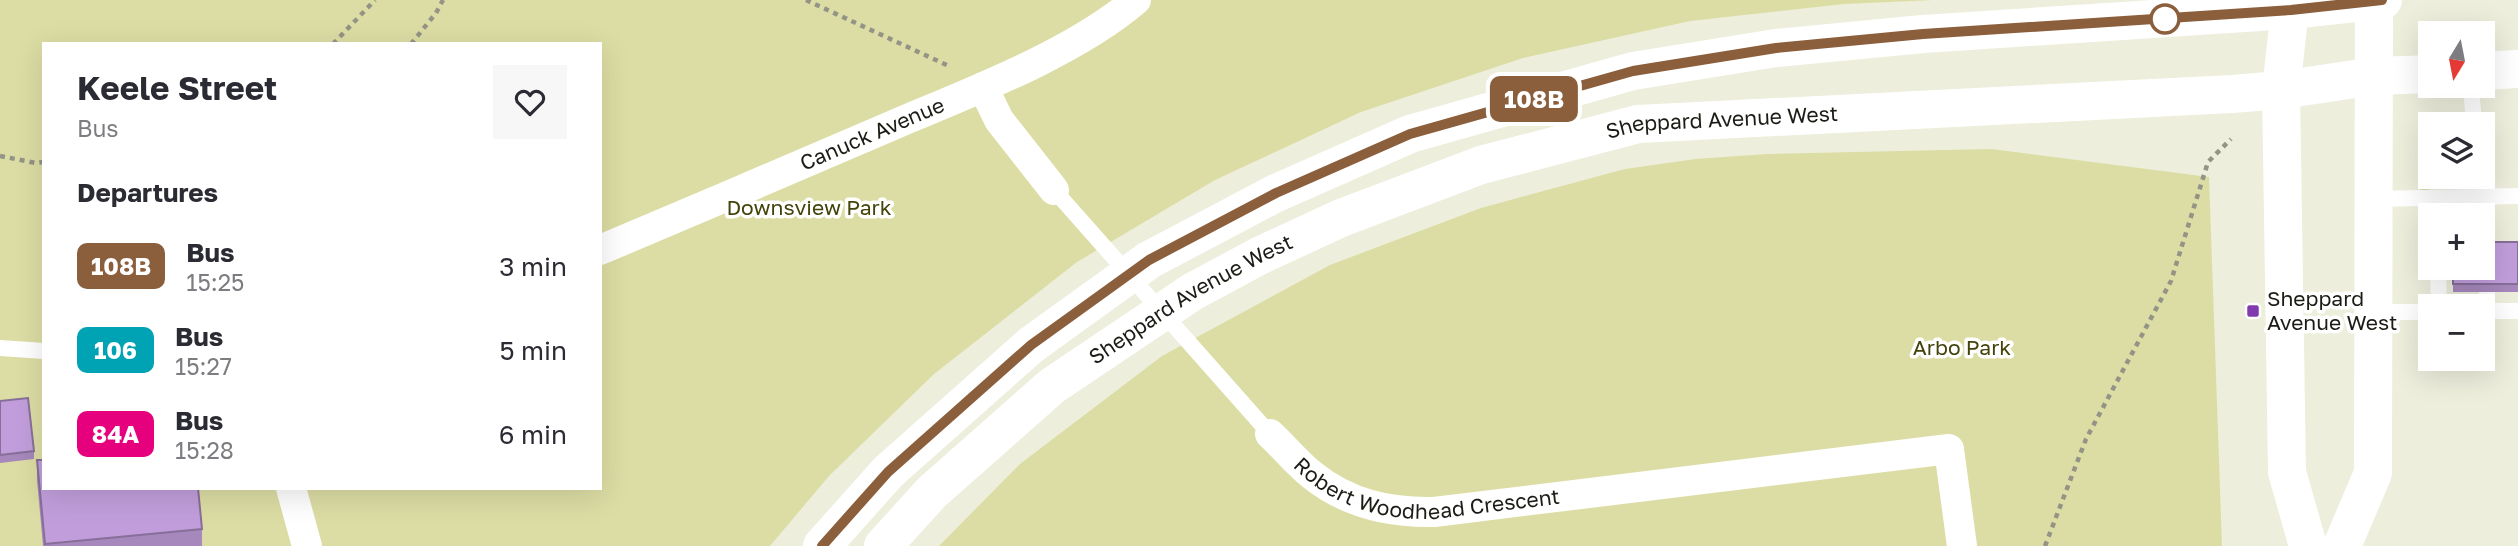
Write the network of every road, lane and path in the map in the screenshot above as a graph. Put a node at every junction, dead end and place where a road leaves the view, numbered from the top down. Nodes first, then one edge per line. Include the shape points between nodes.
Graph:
1 (375, 0) edge
2 (443, 0) edge
3 (806, 0) edge
4 (1136, 0) edge
5 (2377, 0) edge
6 (2291, 5) edge
7 (335, 42) edge
8 (413, 42) edge
9 (2518, 69) edge
10 (2496, 70) edge
11 (2418, 74) edge
12 (2375, 76) junction
13 (983, 87) junction
14 (2281, 90) junction
15 (2231, 139) dead end
16 (0, 156) edge
17 (42, 162) edge
18 (2483, 189) edge
19 (1054, 190) joint
20 (2518, 196) edge
21 (2484, 197) junction
22 (2437, 198) junction
23 (2374, 200) junction
24 (2437, 203) edge
25 (2484, 203) edge
26 (602, 249) edge
27 (2495, 311) edge
28 (2518, 311) edge
29 (2374, 312) junction
30 (2418, 312) edge
31 (0, 348) edge
32 (42, 351) edge
33 (1270, 434) joint
34 (292, 490) edge
35 (307, 546) edge
36 (822, 546) edge
37 (883, 546) edge
38 (1962, 546) edge
39 (2045, 546) edge
40 (2308, 546) edge
41 (2342, 546) edge

1 - 7 path
2 - 8 path
3 - 13 path via 951,66
4 - 13 street, Canuck Avenue via 1064,47
5 - 6 main road
5 - 12 main road
6 - 14 main road
6 - 36 main road via 1776,48 1633,71 1410,134 1276,193 1149,260 1031,345 888,472
9 - 10 main road
11 - 12 main road, Sheppard Avenue West
12 - 14 main road, Sheppard Avenue West
12 - 23 main road
13 - 19 street, Robert Woodhead Crescent via 999,120
13 - 26 street, Canuck Avenue
14 - 37 main road, Sheppard Avenue West via 1638,124 1481,165 1341,218 1192,292 1052,386 932,492
14 - 40 main road via 2287,472
15 - 39 path via 2208,162 2171,281 2086,439
16 - 17 path
18 - 21 lane
19 - 33 lane, Robert Woodhead Crescent
20 - 21 lane
21 - 22 lane
21 - 25 lane
22 - 23 lane
22 - 24 lane
23 - 29 main road
27 - 28 lane
29 - 30 lane
29 - 41 main road via 2373,473
31 - 32 lane
33 - 38 street, Robert Woodhead Crescent via 1312,475 1336,490 1380,509 1409,513 1949,449
34 - 35 street

